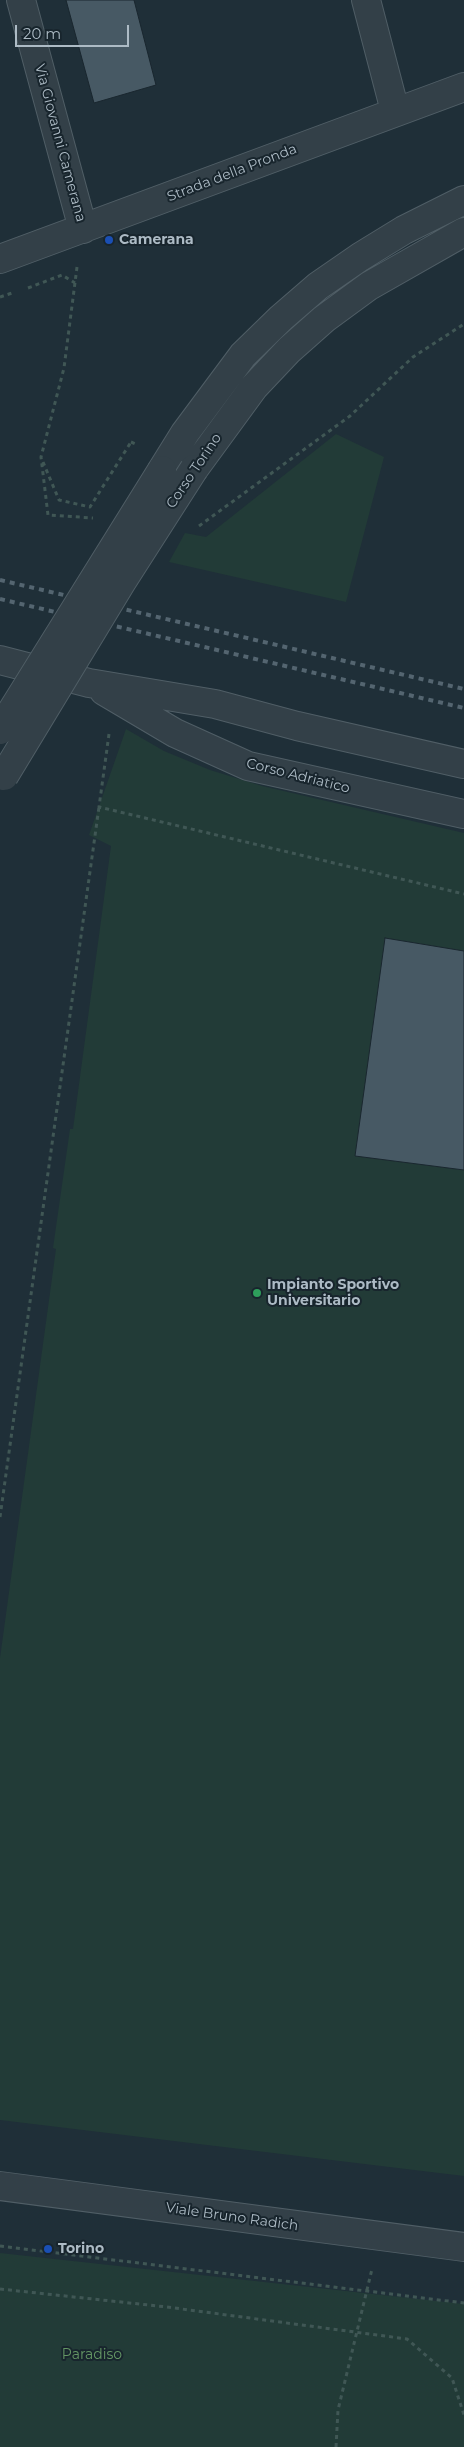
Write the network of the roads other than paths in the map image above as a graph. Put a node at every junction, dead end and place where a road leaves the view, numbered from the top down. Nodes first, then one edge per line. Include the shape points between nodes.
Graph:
1 (21, 0) edge
2 (366, 0) edge
3 (464, 87) edge
4 (395, 111) junction
5 (464, 200) edge
6 (83, 229) junction
7 (464, 232) edge
8 (0, 259) edge
9 (0, 660) edge
10 (89, 683) junction
11 (0, 730) edge
12 (464, 764) edge
13 (2, 779) edge
14 (464, 814) edge
15 (0, 2186) edge
16 (464, 2247) edge

1 - 6 street, Via Giovanni Camerana
2 - 4 street
3 - 4 street, Strada della Pronda
4 - 6 street, Strada della Pronda
5 - 11 street, Corso Torino, bridge via 404,230 318,286 243,355 185,433
6 - 8 street, Strada della Pronda
7 - 13 street, Corso Torino, bridge via 368,286 317,325 254,387 194,469
9 - 10 street, Corso Adriatico
10 - 12 street, Corso Adriatico via 215,704
10 - 14 street, Corso Adriatico via 175,733 248,766
15 - 16 street, Viale Bruno Radich

